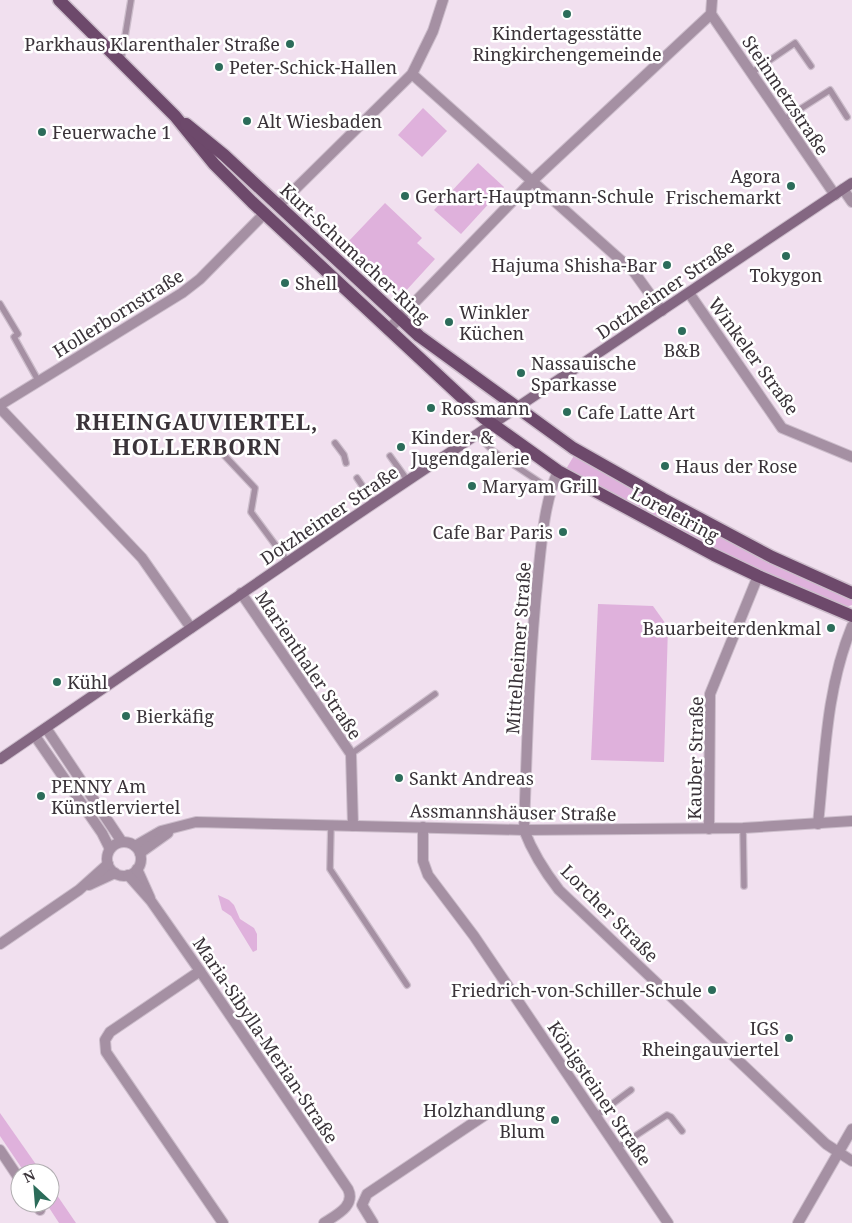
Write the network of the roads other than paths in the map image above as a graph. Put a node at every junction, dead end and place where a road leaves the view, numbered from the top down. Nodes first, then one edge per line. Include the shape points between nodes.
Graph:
1 (60, 0) edge
2 (131, 0) edge
3 (443, 0) edge
4 (712, 0) edge
5 (711, 14) junction
6 (121, 61) junction
7 (811, 66) dead end
8 (751, 72) junction
9 (412, 74) junction
10 (175, 116) junction
11 (847, 117) dead end
12 (783, 120) junction
13 (531, 182) junction
14 (843, 189) edge
15 (852, 202) edge
16 (278, 206) junction
17 (264, 214) junction
18 (689, 293) junction
19 (0, 304) edge
20 (662, 311) junction
21 (398, 319) junction
22 (388, 330) junction
23 (39, 382) junction
24 (0, 406) edge
25 (518, 407) junction
26 (493, 425) junction
27 (477, 435) junction
28 (335, 443) dead end
29 (223, 454) dead end
30 (390, 456) dead end
31 (852, 457) edge
32 (346, 463) dead end
33 (558, 471) junction
34 (357, 478) dead end
35 (408, 481) junction
36 (550, 489) junction
37 (374, 503) junction
38 (288, 562) junction
39 (758, 576) junction
40 (241, 594) junction
41 (852, 594) edge
42 (852, 616) edge
43 (852, 626) edge
44 (191, 628) junction
45 (435, 694) dead end
46 (46, 728) junction
47 (35, 736) junction
48 (351, 754) junction
49 (0, 760) edge
50 (852, 820) edge
51 (818, 824) junction
52 (331, 825) junction
53 (353, 826) junction
54 (423, 827) junction
55 (743, 828) junction
56 (709, 829) junction
57 (524, 830) junction
58 (122, 842) junction
59 (110, 849) junction
60 (137, 849) junction
61 (108, 864) junction
62 (132, 872) junction
63 (115, 873) junction
64 (744, 886) dead end
65 (79, 890) junction
66 (0, 944) edge
67 (200, 971) junction
68 (407, 986) dead end
69 (632, 1090) dead end
70 (485, 1114) dead end
71 (596, 1116) junction
72 (852, 1129) edge
73 (682, 1131) dead end
74 (617, 1148) junction
75 (0, 1150) edge
76 (839, 1153) junction
77 (852, 1161) edge
78 (10, 1165) edge
79 (223, 1223) edge
80 (324, 1223) edge
81 (373, 1223) edge
82 (668, 1223) edge
83 (798, 1223) edge

1 - 6 main road, Kurt-Schumacher-Ring
2 - 6 lane
3 - 9 street
4 - 5 street
5 - 8 street, Steinmetzstraße
5 - 13 street
6 - 10 main road, Kurt-Schumacher-Ring
7 - 8 lane via 795,43
8 - 12 street, Steinmetzstraße
9 - 13 street
9 - 16 street
10 - 16 main road, Kurt-Schumacher-Ring via 205,138
10 - 17 main road, Kurt-Schumacher-Ring via 214,164
11 - 12 lane via 830,90
12 - 14 street, Steinmetzstraße
13 - 20 street via 634,272
13 - 21 street
14 - 15 street, Steinmetzstraße
14 - 18 main road, Dotzheimer Straße
16 - 21 main road, Kurt-Schumacher-Ring
17 - 22 main road, Kurt-Schumacher-Ring
17 - 23 street, Hollerbornstraße via 182,293
18 - 20 main road, Dotzheimer Straße
18 - 31 street, Winkeler Straße via 782,428
19 - 23 lane via 18,334 14,337
20 - 25 main road, Dotzheimer Straße
21 - 22 street
21 - 25 main road, Kurt-Schumacher-Ring via 440,353
22 - 26 main road, Kurt-Schumacher-Ring
23 - 24 street, Hollerbornstraße
24 - 44 street via 142,558
25 - 26 main road, Dotzheimer Straße
25 - 41 main road, Loreleiring via 601,465 772,557
26 - 27 main road, Dotzheimer Straße
26 - 33 main road, Loreleiring
27 - 35 main road, Dotzheimer Straße
27 - 36 lane via 493,451
28 - 32 lane
29 - 38 lane via 255,488 251,512
30 - 35 lane
33 - 36 street, Mittelheimer Straße
33 - 39 main road, Loreleiring
34 - 37 lane
35 - 37 main road, Dotzheimer Straße
36 - 57 street, Mittelheimer Straße via 544,515 533,619
37 - 38 main road, Dotzheimer Straße
38 - 40 main road, Dotzheimer Straße
39 - 42 main road, Loreleiring
39 - 56 street, Kauber Straße via 710,694
40 - 44 main road, Dotzheimer Straße
40 - 48 street, Marienthaler Straße
43 - 51 street via 830,701
44 - 46 main road, Dotzheimer Straße
45 - 48 lane, Marienthaler Straße
46 - 47 main road, Dotzheimer Straße
46 - 58 street
47 - 49 main road, Dotzheimer Straße
47 - 59 street
48 - 53 street, Marienthaler Straße
50 - 51 street, Assmannshäuser Straße
51 - 55 street, Assmannshäuser Straße
52 - 53 street, Assmannshäuser Straße
52 - 60 street, Assmannshäuser Straße via 196,822 174,827
52 - 68 lane via 330,869
53 - 54 street, Assmannshäuser Straße
54 - 57 street, Assmannshäuser Straße
54 - 71 street, Königsteiner Straße via 423,861 428,875 474,936
55 - 56 street, Assmannshäuser Straße
55 - 64 lane
56 - 57 street, Assmannshäuser Straße
57 - 76 street, Lorcher Straße via 542,866 559,890 746,1070
58 - 59 street
58 - 60 street
59 - 61 street
60 - 62 street via 141,862
61 - 63 street
61 - 65 street
62 - 63 street
62 - 67 street, Maria-Sibylla-Merian-Straße
63 - 65 street
65 - 66 street
67 - 79 street via 110,1032 104,1044 106,1052
67 - 80 street, Maria-Sibylla-Merian-Straße via 348,1189 351,1198 344,1210
69 - 71 lane
70 - 81 street via 370,1192 362,1202
71 - 74 street, Königsteiner Straße
72 - 76 street
73 - 74 lane via 667,1115
74 - 82 street, Königsteiner Straße
75 - 78 street
76 - 77 street, Lorcher Straße
76 - 83 street

